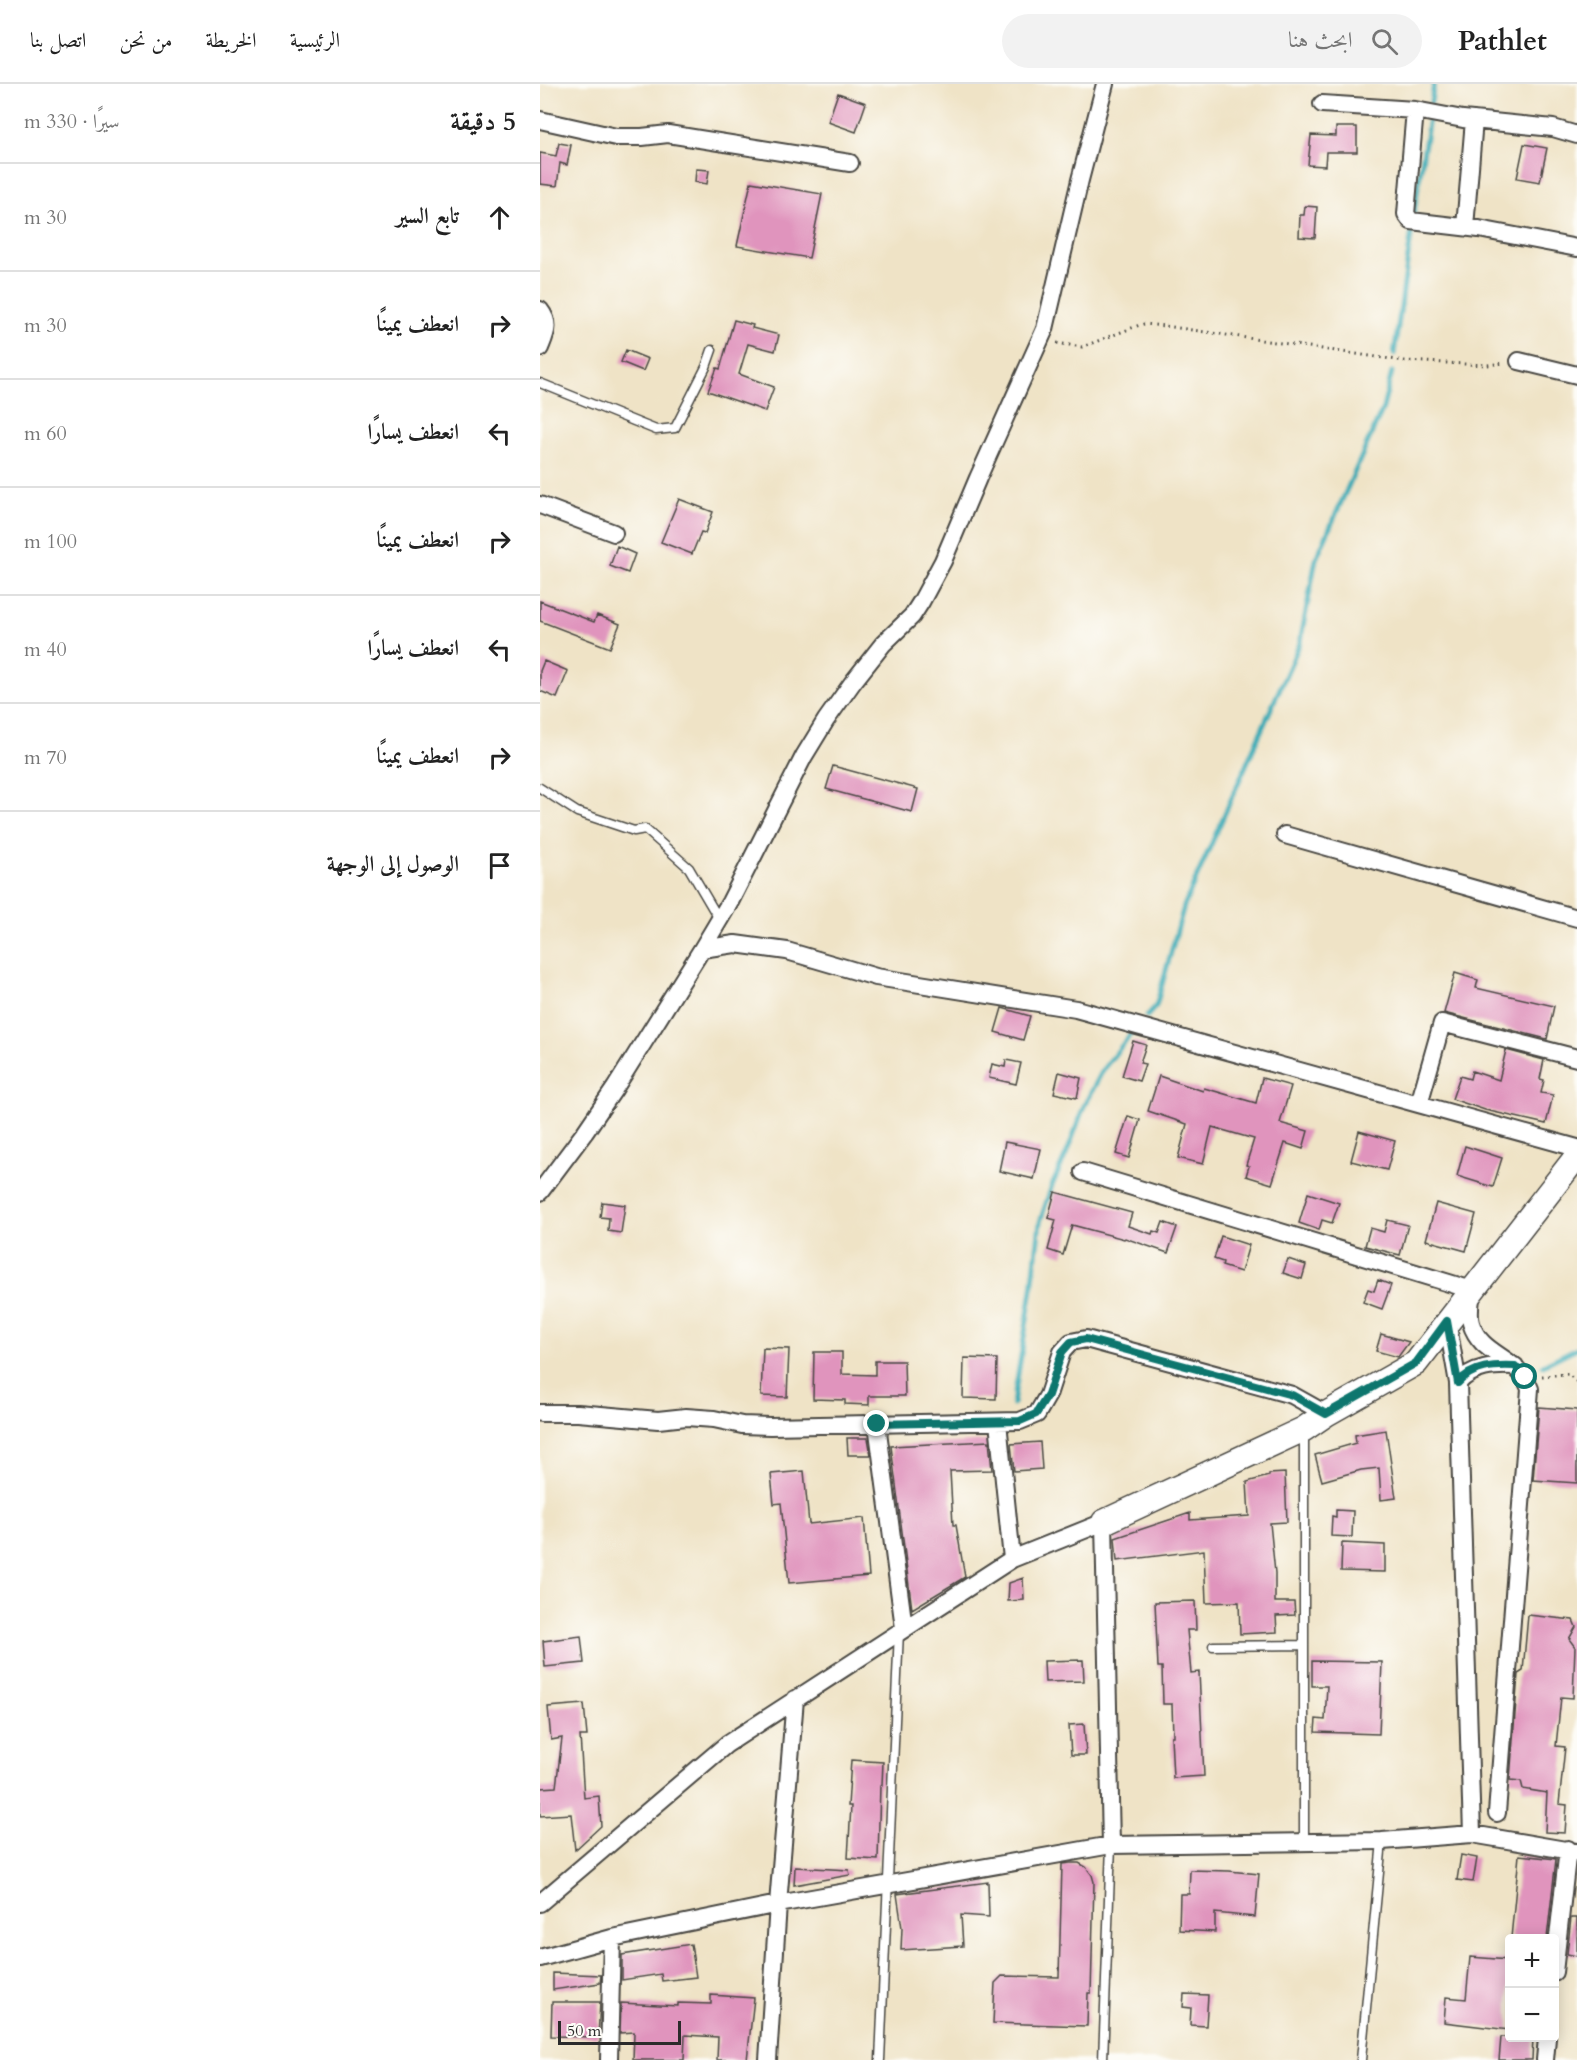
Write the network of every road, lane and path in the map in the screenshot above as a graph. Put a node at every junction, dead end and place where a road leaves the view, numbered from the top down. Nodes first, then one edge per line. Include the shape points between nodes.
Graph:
1 (1105, 84) edge
2 (1322, 104) dead end
3 (1415, 110) junction
4 (540, 120) edge
5 (1474, 120) junction
6 (1577, 135) edge
7 (850, 163) dead end
8 (1465, 228) junction
9 (1577, 249) edge
10 (540, 310) edge
11 (1041, 340) junction
12 (540, 348) edge
13 (712, 350) dead end
14 (1519, 361) joint
15 (1577, 375) edge
16 (540, 383) edge
17 (540, 505) edge
18 (614, 533) dead end
19 (540, 788) edge
20 (1285, 835) dead end
21 (1577, 918) edge
22 (719, 919) junction
23 (702, 949) junction
24 (1577, 1058) edge
25 (1419, 1104) junction
26 (1577, 1148) edge
27 (1577, 1156) edge
28 (1083, 1172) dead end
29 (540, 1192) edge
30 (1472, 1290) junction
31 (1447, 1321) junction
32 (1520, 1372) junction
33 (1577, 1382) edge
34 (1458, 1383) junction
35 (540, 1413) edge
36 (1326, 1414) junction
37 (998, 1422) junction
38 (877, 1424) junction
39 (1304, 1429) junction
40 (1104, 1522) junction
41 (1012, 1559) junction
42 (902, 1629) junction
43 (1304, 1645) junction
44 (1214, 1646) dead end
45 (795, 1699) junction
46 (1497, 1813) dead end
47 (1472, 1834) junction
48 (1382, 1841) junction
49 (1304, 1842) junction
50 (1111, 1845) junction
51 (1572, 1851) edge
52 (887, 1886) junction
53 (542, 1897) edge
54 (778, 1904) junction
55 (612, 1938) junction
56 (1559, 1938) edge
57 (540, 1958) edge
58 (1547, 2042) edge
59 (609, 2060) edge
60 (768, 2060) edge
61 (880, 2060) edge
62 (1103, 2060) edge
63 (1361, 2060) edge
64 (1545, 2060) edge

1 - 11 street
2 - 3 street
3 - 5 street
3 - 8 street via 1406,214 1411,221
4 - 7 street via 616,137 668,134
5 - 6 street via 1553,128
5 - 8 street
8 - 9 street
10 - 12 street via 546,318 547,331
11 - 14 path via 1082,348 1144,324 1404,361 1487,365
11 - 22 street via 921,602 883,644 826,720
13 - 16 lane via 675,428 656,429
14 - 15 street
17 - 18 street
19 - 22 lane via 577,812 634,831 645,829 690,868
20 - 21 street
22 - 23 street
23 - 25 street via 735,944 787,951 876,977 1076,1009
23 - 29 street via 615,1088
24 - 25 street via 1442,1023
25 - 26 street
27 - 30 street
28 - 30 street
30 - 31 street
30 - 32 street via 1470,1312 1477,1335 1489,1350
31 - 34 street
31 - 36 street via 1416,1363
32 - 33 path via 1568,1374
32 - 34 street via 1488,1367
32 - 46 street via 1530,1389
34 - 47 street
35 - 38 street via 658,1420 686,1417 770,1426
36 - 37 street via 1292,1395 1086,1339 1071,1342 1062,1352 1048,1395 1036,1414 1020,1421
36 - 39 street
37 - 38 street
37 - 41 street
38 - 42 street
39 - 40 street
39 - 43 lane
40 - 41 street
40 - 50 street
41 - 42 street
42 - 45 street
42 - 52 lane
43 - 44 lane
43 - 49 lane
45 - 53 street via 727,1744
45 - 54 street
47 - 48 street
47 - 51 street
48 - 49 street
48 - 63 lane
49 - 50 street
50 - 52 street
50 - 62 lane
51 - 56 street
52 - 54 street
52 - 61 lane
54 - 55 street
54 - 60 street
55 - 57 street
55 - 59 street
58 - 64 street

